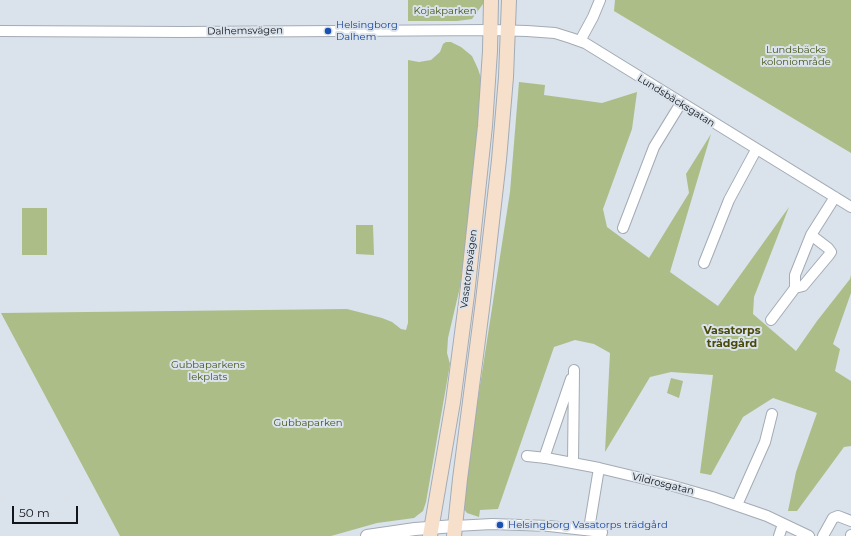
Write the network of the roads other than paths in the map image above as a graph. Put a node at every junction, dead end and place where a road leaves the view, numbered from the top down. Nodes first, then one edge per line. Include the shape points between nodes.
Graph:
1 (491, 0) edge
2 (509, 0) edge
3 (600, 0) edge
4 (491, 30) junction
5 (508, 30) junction
6 (0, 31) edge
7 (580, 41) junction
8 (681, 103) junction
9 (756, 150) junction
10 (835, 197) junction
11 (851, 207) edge
12 (623, 228) dead end
13 (811, 235) junction
14 (704, 263) dead end
15 (795, 288) junction
16 (771, 320) dead end
17 (772, 414) dead end
18 (527, 456) dead end
19 (544, 458) junction
20 (573, 463) junction
21 (599, 468) junction
22 (737, 505) junction
23 (850, 519) edge
24 (783, 524) junction
25 (589, 529) junction
26 (455, 531) edge
27 (431, 532) edge
28 (367, 536) edge
29 (601, 536) edge
30 (778, 536) edge
31 (809, 536) edge
32 (822, 536) edge

1 - 4 main road, Vasatorpsvägen
2 - 5 main road, Vasatorpsvägen
3 - 7 street
4 - 5 street, Lundsbäcksgatan
4 - 6 street, Dalhemsvägen
4 - 27 main road, Vasatorpsvägen via 485,126 467,295 453,402
5 - 7 street, Lundsbäcksgatan via 555,33
5 - 26 main road, Vasatorpsvägen via 494,213
7 - 8 street, Lundsbäcksgatan
8 - 9 street, Lundsbäcksgatan
8 - 12 street via 654,147
9 - 10 street, Lundsbäcksgatan
9 - 14 street via 730,200
10 - 11 street, Lundsbäcksgatan
10 - 13 street
13 - 15 street via 796,275
13 - 15 street via 830,252 803,286
15 - 16 street
17 - 22 street via 764,442
18 - 19 street, Vildrosgatan
19 - 20 street, Vildrosgatan
19 - 20 street via 574,370
20 - 21 street, Vildrosgatan
21 - 22 street, Vildrosgatan
21 - 25 street
22 - 24 street, Vildrosgatan
23 - 32 street via 838,516 833,518
24 - 30 street
24 - 31 street, Vildrosgatan
25 - 26 street via 492,524
25 - 29 street via 602,532
26 - 27 street
27 - 28 street via 415,529

